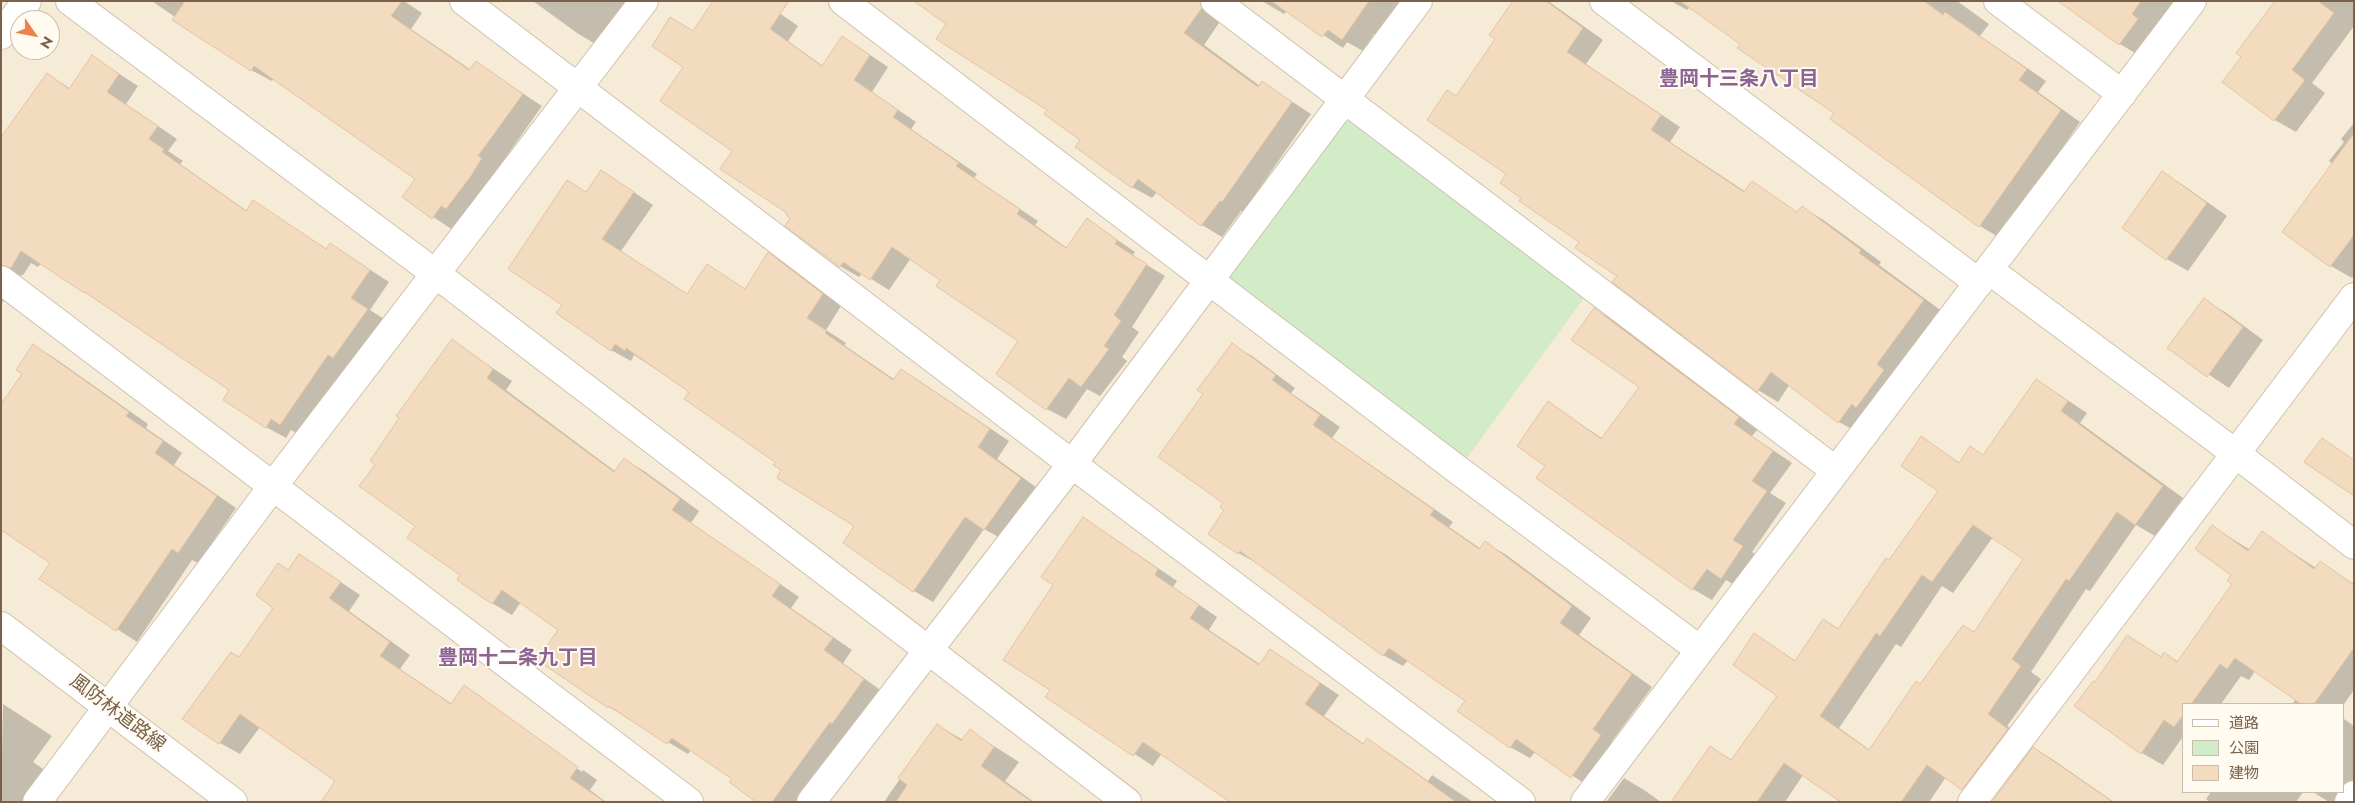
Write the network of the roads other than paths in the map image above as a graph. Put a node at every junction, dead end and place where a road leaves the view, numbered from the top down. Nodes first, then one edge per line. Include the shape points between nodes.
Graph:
1 (27, 1) edge
2 (70, 1) edge
3 (464, 1) edge
4 (644, 1) edge
5 (843, 1) edge
6 (1215, 1) edge
7 (1418, 1) edge
8 (1604, 1) edge
9 (1998, 1) edge
10 (2192, 1) edge
11 (1, 35) edge
12 (578, 86) junction
13 (2122, 94) junction
14 (1343, 99) junction
15 (436, 274) junction
16 (1984, 277) junction
17 (1, 280) edge
18 (1208, 281) junction
19 (2354, 297) edge
20 (2235, 453) junction
21 (1072, 464) junction
22 (1836, 471) junction
23 (273, 486) junction
24 (2354, 546) edge
25 (1, 626) edge
26 (928, 649) junction
27 (1700, 650) junction
28 (108, 707) junction
29 (2354, 795) edge
30 (36, 802) edge
31 (233, 802) edge
32 (689, 802) edge
33 (811, 802) edge
34 (1127, 802) edge
35 (1521, 802) edge
36 (1585, 802) edge
37 (1972, 802) edge
38 (2349, 802) edge

1 - 11 street
2 - 15 street
3 - 12 street
4 - 12 street
5 - 18 street
6 - 14 street
7 - 14 street
8 - 16 street
9 - 13 street
10 - 13 street
12 - 15 street
12 - 21 street
13 - 16 street
14 - 18 street
14 - 22 street
15 - 23 street
15 - 26 street
16 - 20 street
16 - 22 street
17 - 23 street
18 - 21 street
18 - 27 street
19 - 20 street
20 - 24 street
20 - 37 street
21 - 26 street
21 - 35 street
22 - 27 street
23 - 28 street
23 - 32 street
25 - 28 street, 風防林道路線
26 - 33 street
26 - 34 street
27 - 36 street
28 - 30 street
28 - 31 street, 風防林道路線
29 - 38 street

